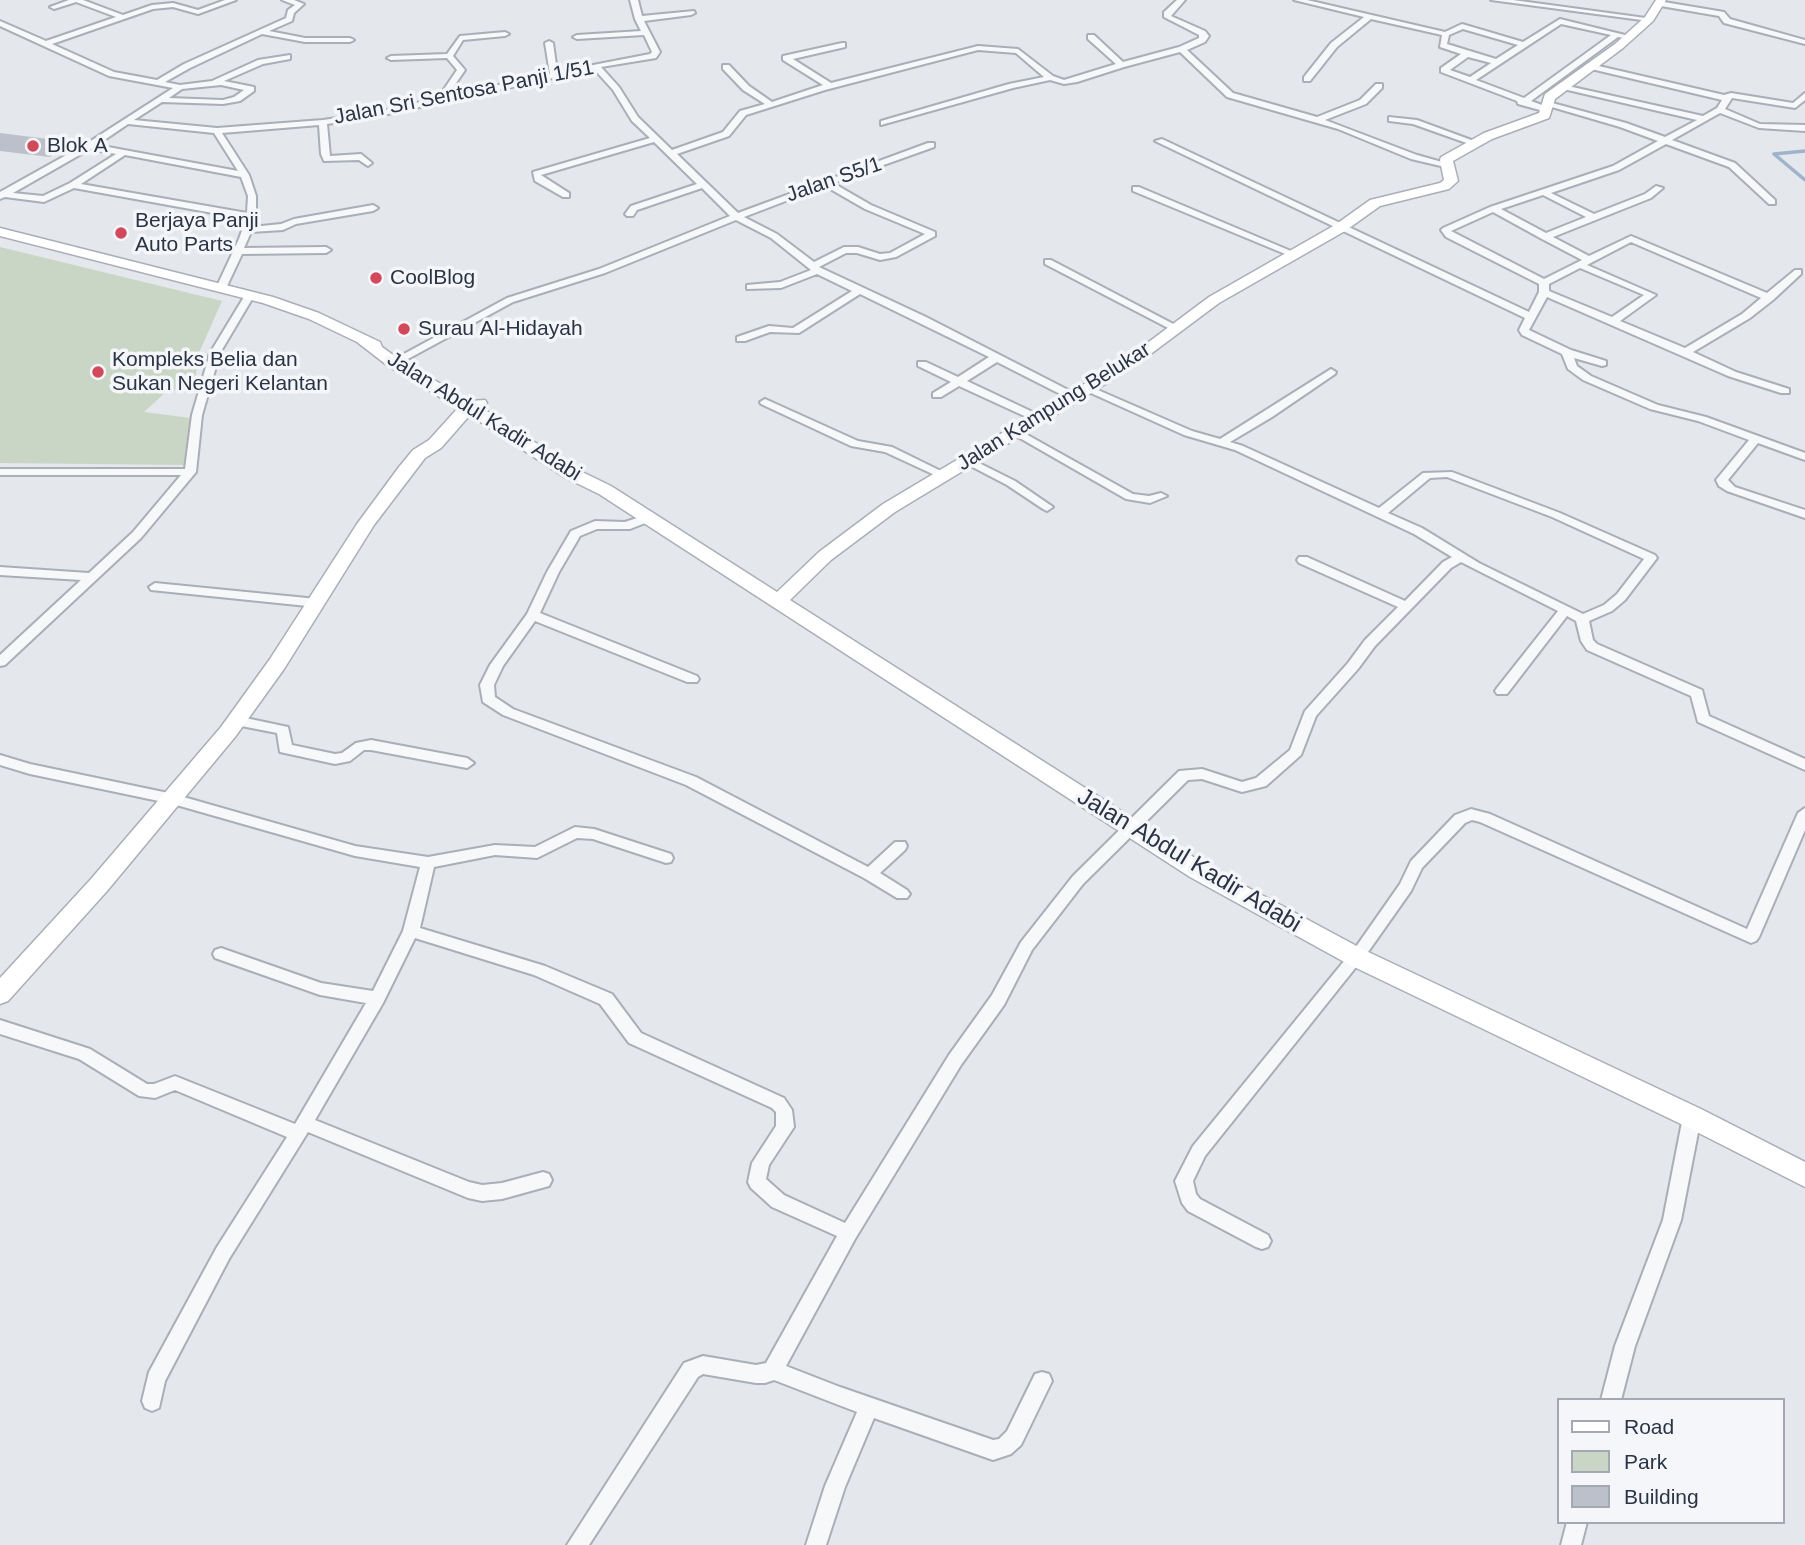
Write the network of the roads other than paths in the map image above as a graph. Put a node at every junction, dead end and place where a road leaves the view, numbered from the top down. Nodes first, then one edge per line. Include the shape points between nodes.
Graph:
1 (232, 0) edge
2 (286, 0) edge
3 (634, 0) edge
4 (1181, 0) edge
5 (1298, 0) edge
6 (1494, 0) edge
7 (1660, 1) edge
8 (1316, 2) edge
9 (54, 8) dead end
10 (691, 13) dead end
11 (1370, 16) junction
12 (123, 17) junction
13 (639, 19) junction
14 (1649, 19) junction
15 (0, 23) edge
16 (261, 32) junction
17 (506, 33) dead end
18 (648, 33) junction
19 (1446, 34) junction
20 (1623, 36) junction
21 (577, 37) dead end
22 (1091, 37) dead end
23 (350, 40) dead end
24 (1805, 42) edge
25 (550, 43) dead end
26 (45, 44) junction
27 (1523, 44) junction
28 (842, 46) dead end
29 (1182, 49) junction
30 (1467, 54) junction
31 (449, 56) junction
32 (287, 57) dead end
33 (391, 58) dead end
34 (1497, 62) junction
35 (1121, 65) junction
36 (596, 66) junction
37 (1590, 66) junction
38 (726, 67) dead end
39 (554, 77) junction
40 (1050, 78) junction
41 (1307, 79) dead end
42 (1469, 81) junction
43 (159, 82) junction
44 (212, 83) junction
45 (830, 86) junction
46 (1379, 86) dead end
47 (1562, 86) junction
48 (180, 87) junction
49 (1805, 95) edge
50 (1725, 98) junction
51 (161, 100) junction
52 (441, 100) junction
53 (1521, 102) junction
54 (771, 105) junction
55 (1548, 106) junction
56 (1720, 110) junction
57 (1392, 119) dead end
58 (1704, 119) junction
59 (1318, 120) junction
60 (323, 121) junction
61 (128, 122) junction
62 (884, 122) dead end
63 (1805, 128) edge
64 (217, 131) junction
65 (654, 139) junction
66 (1159, 141) dead end
67 (1667, 141) junction
68 (1478, 144) junction
69 (931, 145) dead end
70 (89, 146) junction
71 (123, 153) junction
72 (669, 154) junction
73 (368, 163) dead end
74 (1445, 164) junction
75 (245, 175) junction
76 (825, 183) junction
77 (73, 185) junction
78 (704, 185) junction
79 (1659, 188) dead end
80 (1136, 189) dead end
81 (1545, 193) junction
82 (1, 195) edge
83 (566, 195) dead end
84 (1772, 202) dead end
85 (373, 208) dead end
86 (1493, 209) junction
87 (630, 214) dead end
88 (251, 217) junction
89 (737, 217) junction
90 (1594, 218) junction
91 (1340, 228) junction
92 (247, 230) junction
93 (0, 232) edge
94 (1545, 237) junction
95 (326, 250) dead end
96 (239, 251) junction
97 (1293, 254) junction
98 (1048, 261) dead end
99 (1585, 262) junction
100 (815, 269) junction
101 (1798, 272) dead end
102 (222, 286) junction
103 (750, 287) dead end
104 (1544, 288) junction
105 (858, 291) junction
106 (250, 294) junction
107 (1770, 298) junction
108 (1531, 317) junction
109 (1614, 320) junction
110 (1176, 328) junction
111 (741, 339) dead end
112 (364, 341) junction
113 (1567, 352) junction
114 (1685, 352) junction
115 (406, 357) junction
116 (996, 357) junction
117 (1602, 363) dead end
118 (922, 364) dead end
119 (1331, 372) dead end
120 (958, 382) junction
121 (1784, 391) dead end
122 (1080, 392) junction
123 (937, 395) dead end
124 (765, 402) dead end
125 (472, 403) junction
126 (1037, 418) junction
127 (1015, 431) junction
128 (1755, 440) junction
129 (1223, 442) junction
130 (1805, 457) edge
131 (967, 460) junction
132 (0, 472) edge
133 (190, 472) junction
134 (943, 475) junction
135 (1161, 496) dead end
136 (1046, 507) dead end
137 (1380, 513) junction
138 (1805, 514) edge
139 (649, 518) junction
140 (1461, 557) junction
141 (1303, 561) dead end
142 (0, 571) edge
143 (90, 577) junction
144 (155, 587) dead end
145 (778, 601) junction
146 (317, 603) junction
147 (1406, 606) junction
148 (1565, 610) junction
149 (533, 615) junction
150 (1582, 619) junction
151 (0, 662) edge
152 (692, 679) dead end
153 (1502, 691) dead end
154 (236, 720) junction
155 (0, 760) edge
156 (467, 763) dead end
157 (1805, 765) edge
158 (173, 799) junction
159 (1805, 813) edge
160 (1129, 828) junction
161 (900, 846) dead end
162 (666, 859) dead end
163 (428, 863) junction
164 (869, 874) junction
165 (902, 894) dead end
166 (411, 931) junction
167 (221, 954) dead end
168 (1356, 957) junction
169 (0, 994) edge
170 (377, 998) junction
171 (0, 1027) edge
172 (1692, 1117) junction
173 (301, 1128) junction
174 (1805, 1175) edge
175 (543, 1180) dead end
176 (849, 1233) junction
177 (1262, 1241) dead end
178 (773, 1370) junction
179 (1042, 1381) dead end
180 (1612, 1398) edge
181 (152, 1402) dead end
182 (869, 1407) junction
183 (1576, 1524) edge
184 (577, 1545) edge
185 (816, 1545) edge
186 (1571, 1545) edge

1 - 12 street via 200,11 168,5
2 - 16 street via 300,4 289,19
3 - 13 street
4 - 29 street via 1168,17 1205,36
5 - 8 street
6 - 14 street
7 - 14 main road
7 - 24 street via 1721,14 1727,21
8 - 11 street
9 - 12 street via 76,0
10 - 13 street
11 - 19 street
11 - 41 street via 1334,45
12 - 26 street
13 - 18 street
14 - 20 main road
15 - 26 street
16 - 23 street via 305,40
16 - 43 street
17 - 31 street via 462,37
18 - 21 street
18 - 36 street, Jalan Sri Sentosa Panji 1/51 via 655,55
19 - 27 street via 1462,26
19 - 30 street via 1443,45
20 - 27 street via 1560,21
20 - 37 main road
20 - 53 street
22 - 35 street
25 - 39 street
26 - 43 street via 112,74
27 - 34 street
28 - 45 street via 786,57
29 - 35 street
29 - 59 street via 1230,95
30 - 34 street
30 - 42 street via 1444,70
31 - 33 street
31 - 52 street via 461,70
32 - 44 street via 258,63
34 - 42 street
35 - 40 street via 1070,81
36 - 39 street, Jalan Sri Sentosa Panji 1/51
36 - 65 street
37 - 47 main road
37 - 50 street
38 - 54 street
39 - 52 street, Jalan Sri Sentosa Panji 1/51
40 - 45 street via 1018,51 984,47
40 - 62 street
42 - 53 street
43 - 48 street
44 - 48 street
44 - 51 street via 251,90 223,102
45 - 54 street
46 - 59 street via 1363,102
47 - 55 main road via 1549,97
47 - 58 street
48 - 51 street
49 - 50 street via 1796,106 1731,95
50 - 56 street
51 - 61 street
52 - 60 street, Jalan Sri Sentosa Panji 1/51
53 - 55 street
54 - 72 street via 743,113 726,134
55 - 67 street
55 - 68 main road via 1545,116 1488,136
56 - 58 street
56 - 63 street via 1759,126
57 - 68 street
58 - 67 street
59 - 74 street
60 - 64 street, Jalan Sri Sentosa Panji 1/51
60 - 73 street via 327,159 361,157
61 - 64 street, Jalan Sri Sentosa Panji 1/51
61 - 70 street
64 - 75 street
65 - 72 street
65 - 83 street via 536,174 538,180
66 - 91 street
67 - 81 street via 1616,169
67 - 84 street via 1732,165
68 - 74 main road
69 - 76 street, Jalan S5/1
70 - 71 street
70 - 82 street
71 - 75 street
71 - 77 street
72 - 78 street
74 - 91 main road, Jalan Kampung Belukar via 1451,181 1444,186 1375,203
75 - 88 street
76 - 89 street, Jalan S5/1
76 - 100 street via 867,207 932,234 893,255 844,250
77 - 82 street via 44,200
77 - 88 street
78 - 87 street via 634,208
78 - 89 street
79 - 90 street
80 - 97 street
81 - 86 street
81 - 90 street
85 - 92 street
86 - 94 street
86 - 104 street via 1447,230 1449,235
88 - 92 street
89 - 100 street via 774,236
89 - 115 street, Jalan S5/1 via 602,271 510,300
90 - 94 street
91 - 97 main road, Jalan Kampung Belukar
91 - 108 street
92 - 96 street
93 - 102 main road, Jalan Abdul Kadir Adabi
94 - 99 street
95 - 96 street
96 - 102 street
97 - 110 main road, Jalan Kampung Belukar
98 - 110 street
99 - 104 street
99 - 107 street via 1631,239
99 - 109 street via 1651,295
100 - 103 street via 781,285
100 - 105 street
101 - 107 street
102 - 106 main road, Jalan Abdul Kadir Adabi
104 - 108 street
104 - 109 street
105 - 111 street via 795,331 769,329
105 - 116 street
106 - 112 main road, Jalan Abdul Kadir Adabi via 314,316
106 - 133 street via 215,354 197,415
107 - 114 street
108 - 113 street via 1526,333
109 - 114 street
110 - 122 main road, Jalan Kampung Belukar
112 - 115 main road, Jalan Abdul Kadir Adabi
112 - 125 main road, Jalan Abdul Kadir Adabi via 394,363
113 - 117 street
113 - 128 street via 1572,367 1587,378 1654,407 1702,419
114 - 121 street
115 - 125 main road, Jalan Abdul Kadir Adabi
116 - 120 street
116 - 122 street
118 - 120 street
119 - 129 street
120 - 123 street
120 - 126 street
122 - 126 main road, Jalan Kampung Belukar
122 - 129 street
124 - 134 street via 855,444 888,449
125 - 139 main road, Jalan Abdul Kadir Adabi via 570,473
125 - 146 main road via 435,444 419,454 366,524
126 - 127 main road, Jalan Kampung Belukar
127 - 131 main road, Jalan Kampung Belukar
127 - 135 street via 1130,497 1150,500
128 - 130 street
128 - 138 street via 1723,484
129 - 137 street
131 - 134 main road, Jalan Kampung Belukar
131 - 136 street
132 - 133 street
133 - 143 street via 138,535
134 - 145 main road, Jalan Kampung Belukar via 825,556
137 - 140 street
137 - 150 street via 1427,475 1448,474 1651,558 1621,597
139 - 145 main road, Jalan Abdul Kadir Adabi
139 - 149 street via 626,526 595,525 575,534
140 - 147 street
140 - 148 street
141 - 147 street
142 - 143 street
143 - 151 street
144 - 146 street
145 - 160 main road, Jalan Abdul Kadir Adabi
146 - 154 main road
147 - 160 street via 1310,714 1296,752 1261,782 1242,787 1202,774 1184,775
148 - 150 street
148 - 153 street
149 - 152 street
149 - 164 street via 497,665 487,685 488,698 508,712 691,781
150 - 157 street via 1592,647 1689,688 1700,699 1703,719
154 - 156 street via 284,730 283,746 289,750 335,759 371,745
154 - 158 main road
155 - 158 street
158 - 163 street via 355,850
158 - 169 main road
159 - 168 street via 1751,937 1471,814 1422,857
160 - 168 main road, Jalan Abdul Kadir Adabi
160 - 176 street via 1078,880 1026,946 998,999
161 - 164 street
162 - 163 street via 575,832 537,852 495,850
163 - 166 street
164 - 165 street
166 - 170 street
166 - 176 street via 539,970 606,999 635,1038 778,1103 784,1111 785,1127 761,1163 757,1182 778,1200
167 - 170 street via 320,989
168 - 172 main road, Jalan Abdul Kadir Adabi
168 - 177 street via 1199,1152 1184,1181 1195,1205
170 - 173 street
171 - 173 street via 84,1054 145,1091 175,1083
172 - 174 main road, Jalan Abdul Kadir Adabi
172 - 180 street via 1672,1220 1625,1346
173 - 175 street via 468,1190 502,1191
173 - 181 street via 223,1253 156,1379
176 - 178 street
178 - 182 street
178 - 184 street via 756,1374 703,1365 691,1370
179 - 182 street via 1014,1438 993,1450
182 - 185 street
183 - 186 street

